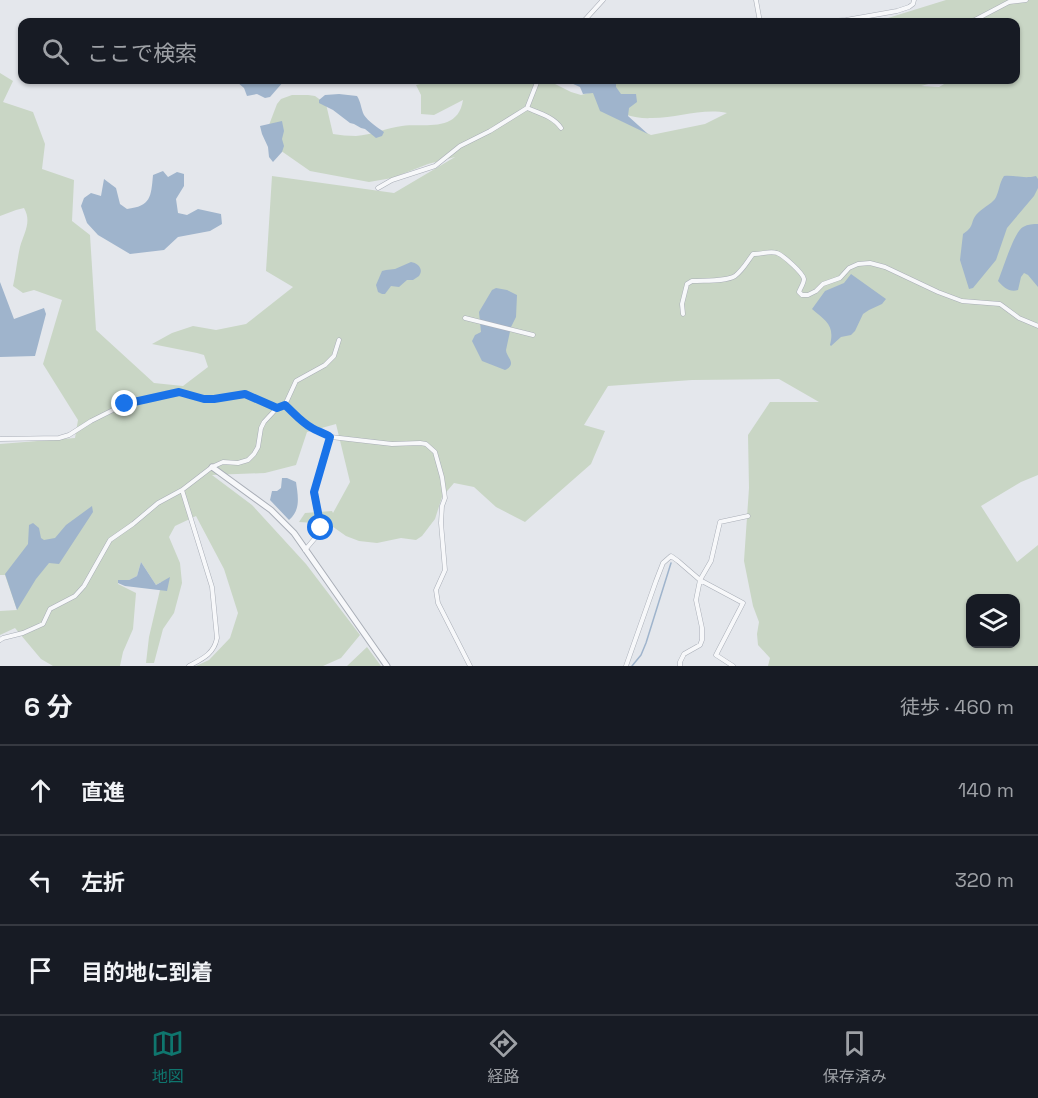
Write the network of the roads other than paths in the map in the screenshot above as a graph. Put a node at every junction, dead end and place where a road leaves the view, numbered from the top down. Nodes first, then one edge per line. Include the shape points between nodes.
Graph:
1 (603, 0) edge
2 (756, 0) edge
3 (914, 0) edge
4 (1026, 0) edge
5 (587, 18) edge
6 (759, 18) edge
7 (857, 18) edge
8 (979, 18) edge
9 (536, 84) edge
10 (527, 108) junction
11 (561, 128) dead end
12 (378, 188) dead end
13 (683, 314) dead end
14 (465, 318) dead end
15 (1038, 326) edge
16 (533, 335) dead end
17 (339, 340) dead end
18 (285, 405) junction
19 (277, 408) junction
20 (330, 437) junction
21 (0, 440) edge
22 (212, 467) junction
23 (182, 490) junction
24 (748, 516) dead end
25 (305, 550) junction
26 (700, 580) junction
27 (0, 640) edge
28 (189, 666) edge
29 (387, 666) edge
30 (470, 666) edge
31 (626, 666) edge
32 (680, 666) edge
33 (733, 666) edge

1 - 5 street
2 - 6 street
3 - 7 street via 909,7 897,11
4 - 8 street via 1009,2
9 - 10 street
10 - 11 street via 551,118
10 - 12 street via 460,146 435,166
13 - 15 street via 687,284 728,279 753,255 776,252 804,277 799,292 802,295 840,278 849,268 870,263 962,301 1000,304
14 - 16 street
17 - 18 street via 334,356 325,365 296,381
18 - 19 street
18 - 20 street via 300,421
19 - 21 street via 245,394 204,399 179,392 125,404 59,438
19 - 22 street via 264,422 258,447 248,460
20 - 25 street via 314,492 321,531
20 - 30 street via 392,444 420,442 435,452 445,498 441,523 445,570 436,590 438,603
22 - 23 street
22 - 25 street via 272,510
23 - 27 street via 158,503 110,540 84,586 75,596 50,609 43,624
23 - 28 street via 212,587 217,638 210,653
24 - 26 street via 720,522 711,561
25 - 29 street
26 - 31 street via 671,556 663,563
26 - 32 street via 696,600 702,640 684,654
26 - 33 street via 743,603 716,655

